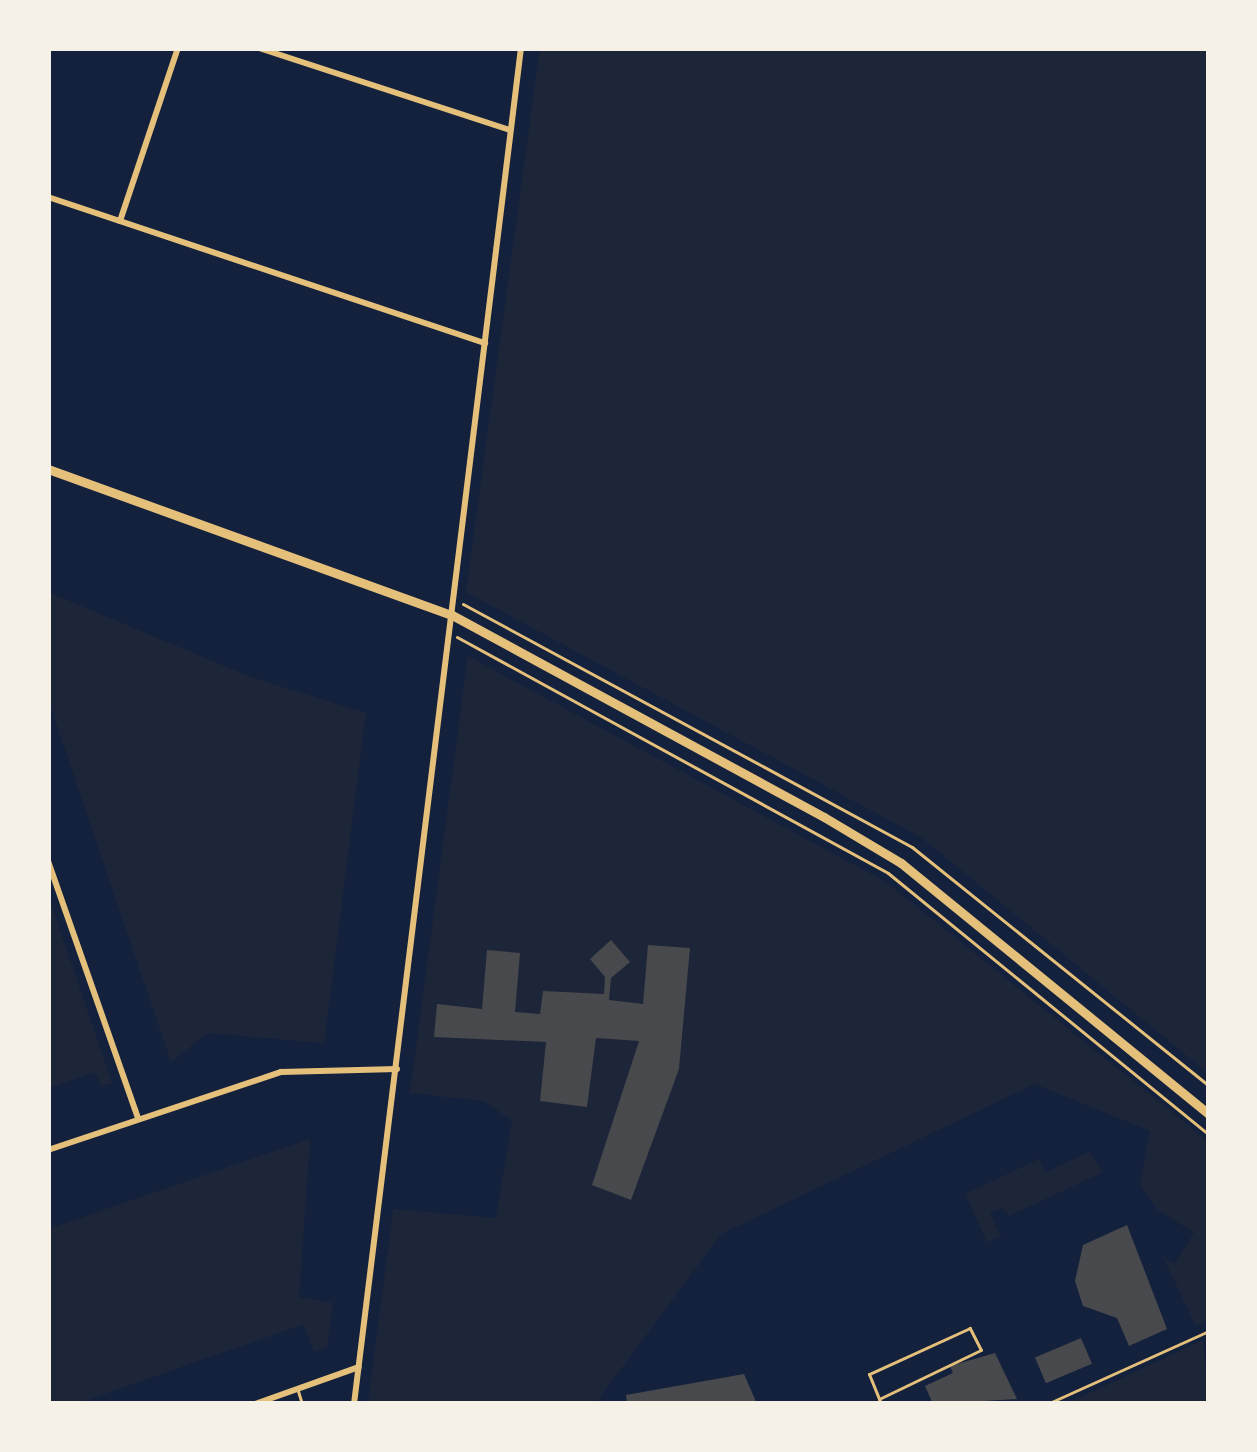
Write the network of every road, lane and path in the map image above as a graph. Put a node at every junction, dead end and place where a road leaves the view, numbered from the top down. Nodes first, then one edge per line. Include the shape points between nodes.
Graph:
1 (178, 48) edge
2 (259, 48) edge
3 (521, 48) edge
4 (510, 130) junction
5 (48, 197) edge
6 (120, 221) junction
7 (484, 343) junction
8 (48, 469) edge
9 (452, 615) junction
10 (450, 633) junction
11 (48, 862) edge
12 (397, 1069) junction
13 (1209, 1114) edge
14 (138, 1118) junction
15 (1209, 1135) edge
16 (48, 1150) edge
17 (1209, 1331) edge
18 (359, 1367) junction
19 (297, 1389) junction
20 (880, 1402) edge
21 (255, 1404) edge
22 (302, 1404) edge
23 (354, 1404) edge
24 (1047, 1404) edge

1 - 6 street
2 - 4 street
3 - 4 street
4 - 7 street
5 - 6 street
6 - 7 street
7 - 9 street
8 - 9 main road
9 - 10 street
9 - 13 main road via 901,863
10 - 12 street
10 - 15 path via 888,873
11 - 14 street
12 - 14 street via 312,1066
12 - 18 street
14 - 16 street
17 - 24 lane
18 - 19 street
18 - 23 street
19 - 21 street
19 - 22 lane
20 - 20 lane via 981,1350 970,1328 869,1374

